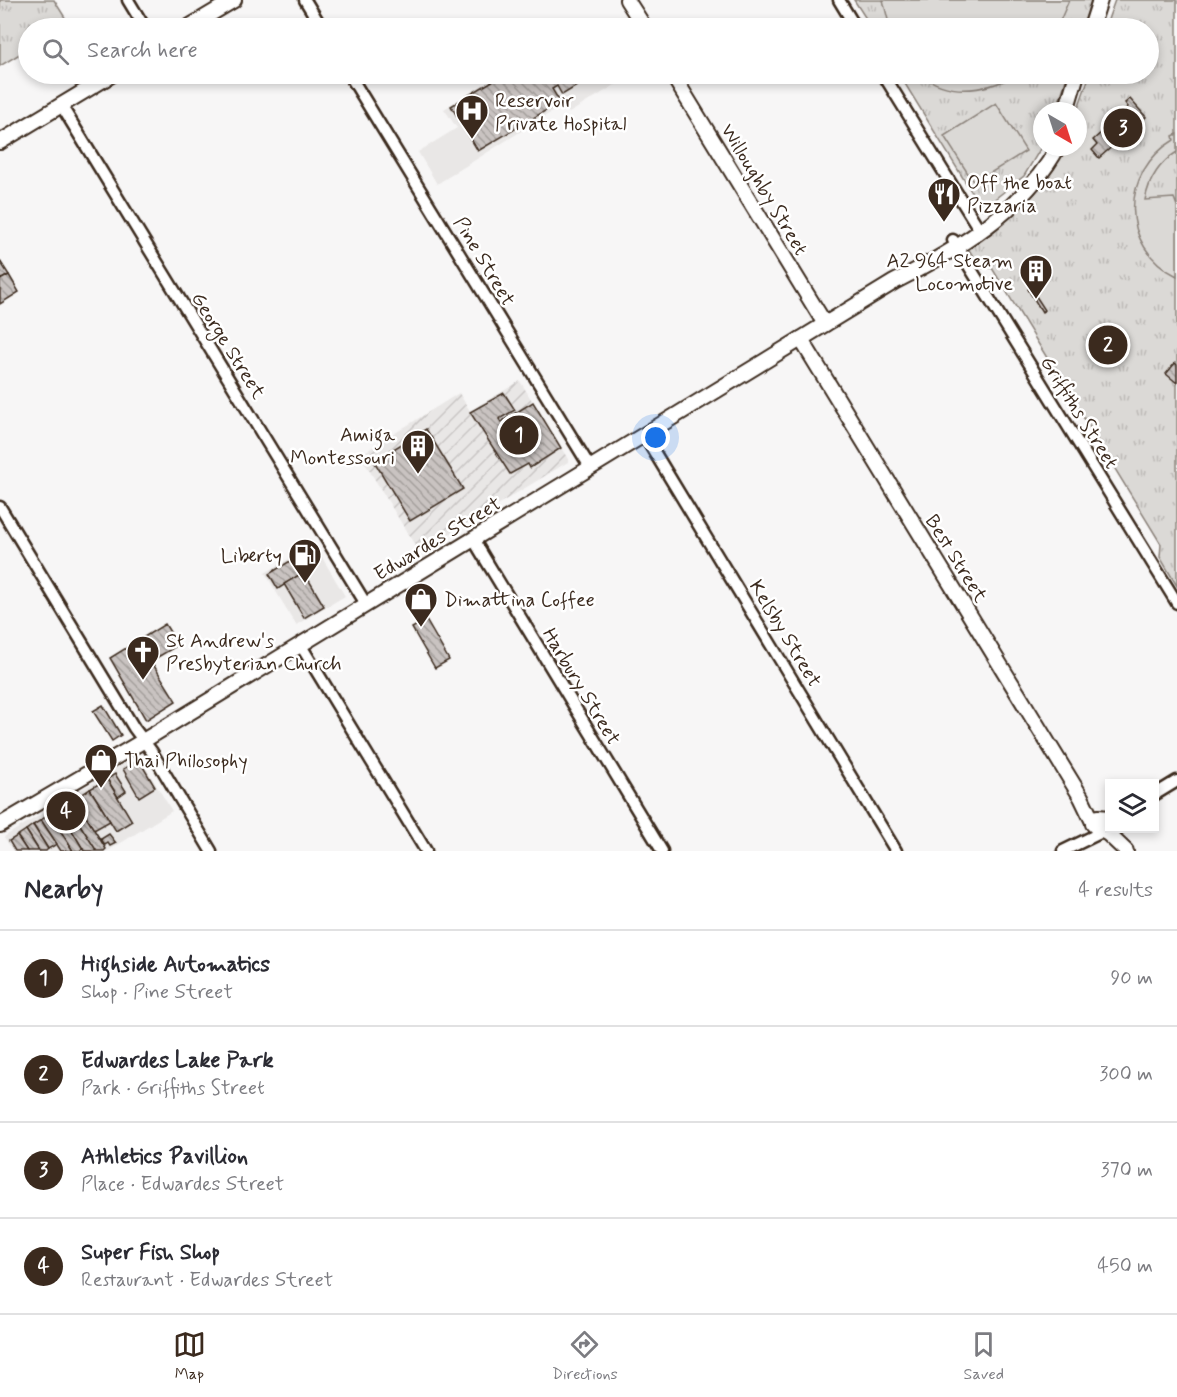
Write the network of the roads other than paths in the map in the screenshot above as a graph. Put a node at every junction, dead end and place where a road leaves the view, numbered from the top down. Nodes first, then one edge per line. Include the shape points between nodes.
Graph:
1 (128, 0) edge
2 (234, 0) edge
3 (304, 0) edge
4 (627, 0) edge
5 (839, 0) edge
6 (1100, 0) edge
7 (139, 18) edge
8 (204, 18) edge
9 (316, 18) edge
10 (639, 18) edge
11 (850, 18) edge
12 (1095, 18) edge
13 (96, 84) edge
14 (355, 84) edge
15 (678, 84) edge
16 (889, 84) edge
17 (1074, 84) edge
18 (1081, 84) edge
19 (1069, 102) edge
20 (1076, 102) edge
21 (61, 105) junction
22 (0, 142) edge
23 (1043, 156) edge
24 (1052, 156) edge
25 (976, 225) junction
26 (955, 244) junction
27 (825, 324) junction
28 (801, 339) junction
29 (644, 435) junction
30 (590, 467) junction
31 (0, 507) edge
32 (472, 539) junction
33 (1177, 603) edge
34 (366, 604) junction
35 (300, 644) junction
36 (143, 741) junction
37 (1177, 781) edge
38 (1159, 792) edge
39 (1105, 823) edge
40 (0, 825) edge
41 (1105, 825) edge
42 (1113, 833) edge
43 (1066, 849) edge
44 (211, 851) edge
45 (426, 851) edge
46 (662, 851) edge
47 (896, 851) edge
48 (1128, 851) edge

1 - 7 street
2 - 8 street
3 - 9 street
4 - 10 street
5 - 11 street
6 - 12 street
13 - 21 street
14 - 30 street, Pine Street
15 - 27 street, Willoughby Street
16 - 25 street
17 - 19 street
18 - 20 street
21 - 22 street
21 - 34 street, George Street
23 - 25 street, Edwardes Street via 1024,182
24 - 26 street, Edwardes Street via 1021,196 991,222
25 - 26 street, Edwardes Street
26 - 27 street, Edwardes Street
26 - 33 street, Griffiths Street
27 - 28 street, Edwardes Street
28 - 29 street, Edwardes Street
28 - 39 street, Best Street via 1081,797
29 - 30 street, Edwardes Street
29 - 47 street, Kelsby Street
30 - 32 street, Edwardes Street
31 - 36 street
32 - 34 street, Edwardes Street
32 - 46 street, Harbury Street
34 - 35 street, Edwardes Street
35 - 36 street, Edwardes Street
35 - 45 street
36 - 40 street, Edwardes Street
36 - 44 street
37 - 38 street
41 - 43 street
42 - 48 street, Best Street

